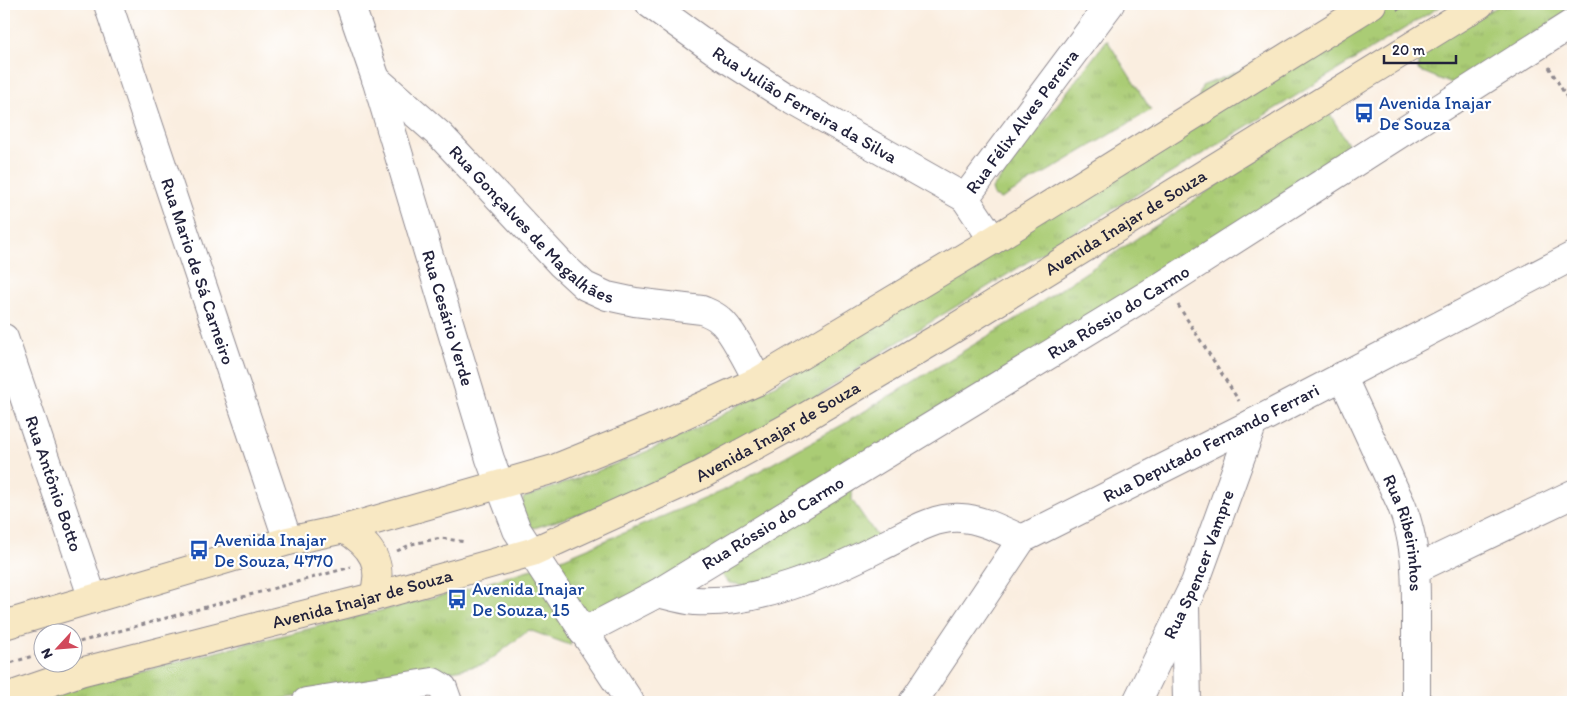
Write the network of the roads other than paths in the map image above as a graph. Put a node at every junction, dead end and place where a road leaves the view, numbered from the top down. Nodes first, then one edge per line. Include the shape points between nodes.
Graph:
1 (108, 4) edge
2 (350, 4) edge
3 (650, 4) edge
4 (1110, 4) edge
5 (1372, 4) edge
6 (1480, 4) edge
7 (1573, 23) edge
8 (376, 79) junction
9 (965, 198) junction
10 (993, 240) junction
11 (1573, 256) edge
12 (4, 338) edge
13 (1342, 376) junction
14 (758, 381) junction
15 (1253, 423) junction
16 (500, 484) junction
17 (1573, 494) edge
18 (344, 528) junction
19 (1022, 539) junction
20 (288, 541) junction
21 (532, 552) junction
22 (1416, 569) junction
23 (658, 593) junction
24 (373, 597) junction
25 (93, 599) junction
26 (1185, 605) junction
27 (4, 625) edge
28 (584, 632) junction
29 (4, 698) edge
30 (306, 702) edge
31 (448, 702) edge
32 (630, 702) edge
33 (913, 702) edge
34 (1137, 702) edge
35 (1187, 702) edge
36 (1416, 702) edge

1 - 20 street, Rua Mario de Sá Carneiro
2 - 8 street, Rua Gonçalves de Magalhães
3 - 9 street, Rua Julião Ferreira da Silva via 785,96
4 - 9 street, Rua Félix Alves Pereira
5 - 10 main road
6 - 21 main road, Avenida Inajar de Souza via 787,428 700,475
7 - 23 street, Rua Róssio do Carmo via 1166,284
8 - 14 street, Rua Gonçalves de Magalhães via 441,136 585,286 607,296 712,314 722,321
8 - 16 street, Rua Cesário Verde
9 - 10 street, Rua Félix Alves Pereira
10 - 14 main road
11 - 13 street, Rua Deputado Fernando Ferrari
12 - 25 street, Rua Antônio Botto
13 - 15 street, Rua Deputado Fernando Ferrari
13 - 22 street, Rua Ribeirinhos via 1408,523
14 - 16 main road via 563,465
15 - 19 street, Rua Deputado Fernando Ferrari
15 - 26 street, Rua Spencer Vampre
16 - 18 main road
16 - 21 street, Rua Cesário Verde via 517,530
17 - 22 street
18 - 20 main road
18 - 24 main road via 357,536 374,557 378,574
19 - 23 street via 986,523 962,518 937,519 847,564 789,586 733,600 694,601
19 - 33 street, Rua Deputado Fernando Ferrari
20 - 25 main road
21 - 24 main road, Avenida Inajar de Souza
21 - 28 street, Rua Cesário Verde
22 - 36 street, Rua Ribeirinhos
23 - 28 street, Rua Róssio do Carmo
24 - 29 main road, Avenida Inajar de Souza via 80,672
25 - 27 main road
26 - 34 street, Rua Spencer Vampre
26 - 35 street
28 - 32 street, Rua Cesário Verde
30 - 31 street via 433,682 443,688

